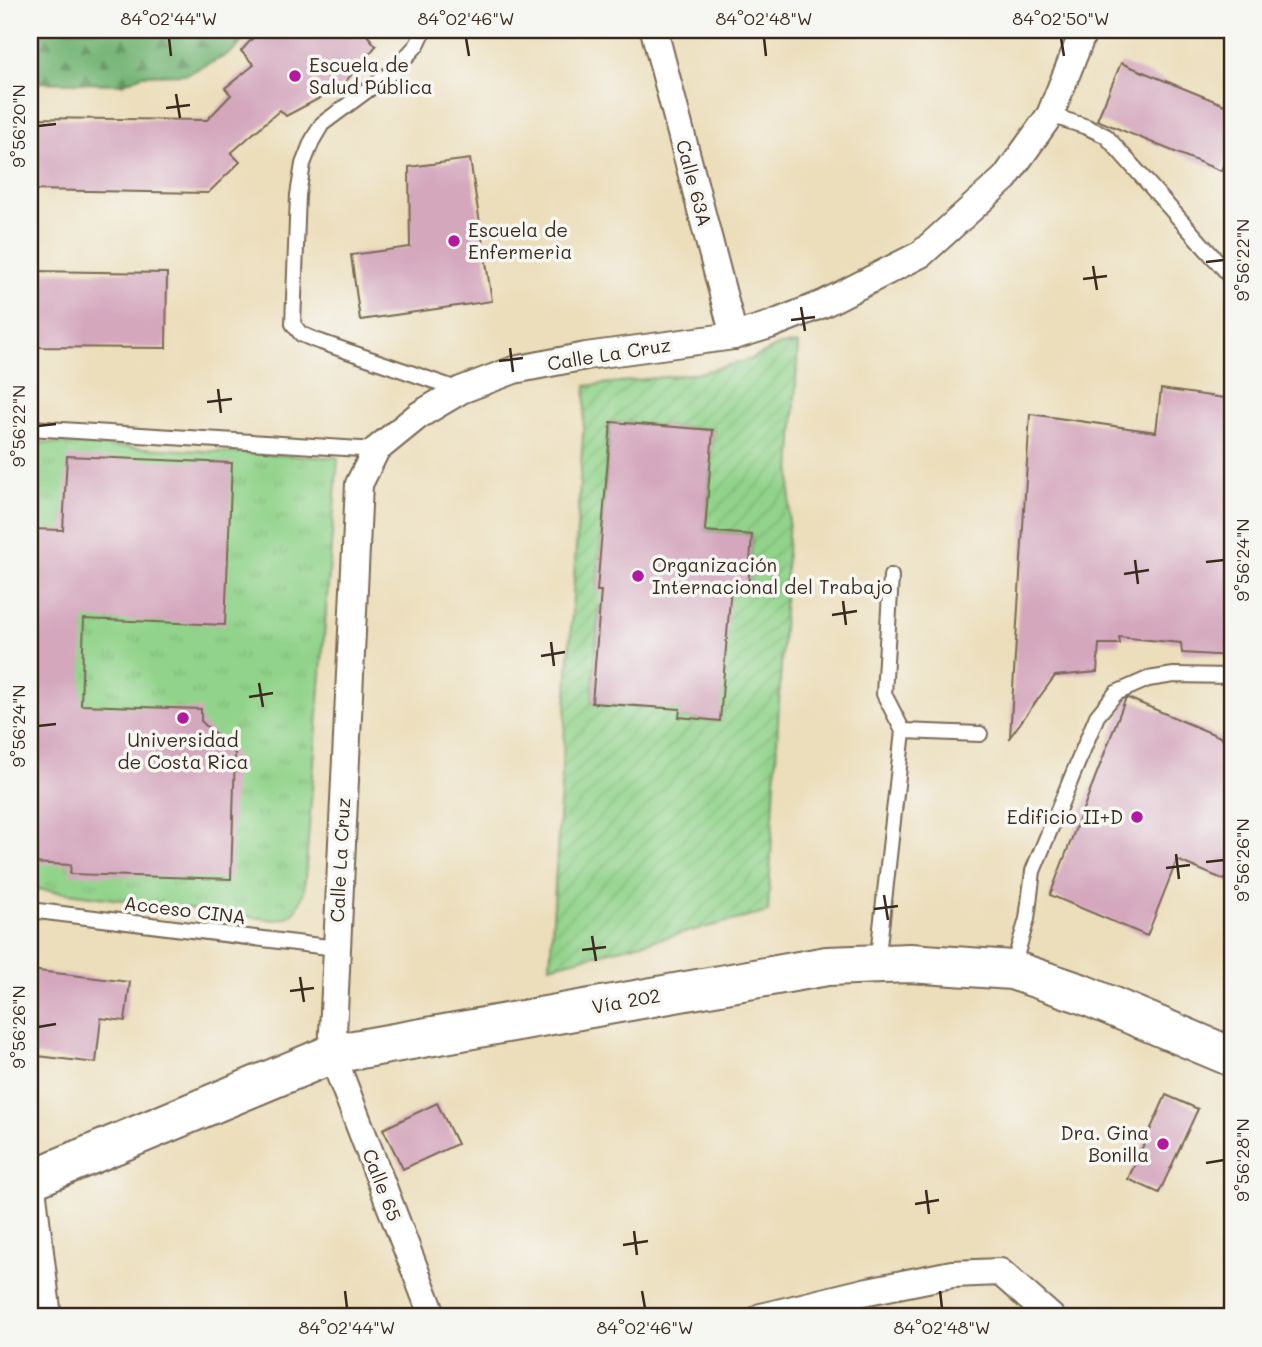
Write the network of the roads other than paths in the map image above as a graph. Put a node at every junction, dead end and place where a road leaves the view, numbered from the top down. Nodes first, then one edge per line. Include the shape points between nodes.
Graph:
1 (424, 30) edge
2 (654, 30) edge
3 (1084, 30) edge
4 (1050, 115) junction
5 (1232, 278) edge
6 (734, 336) junction
7 (461, 390) junction
8 (30, 428) edge
9 (376, 450) junction
10 (891, 576) dead end
11 (1232, 676) edge
12 (903, 731) junction
13 (980, 734) dead end
14 (30, 910) edge
15 (336, 948) junction
16 (877, 964) junction
17 (1012, 971) junction
18 (332, 1054) junction
19 (1232, 1056) edge
20 (30, 1180) edge
21 (48, 1317) edge
22 (433, 1317) edge
23 (761, 1317) edge
24 (1051, 1317) edge

1 - 7 lane via 417,45 392,72 322,124 312,141 298,195 293,324 315,340
2 - 6 street, Calle 63A
3 - 4 street, Calle La Cruz
4 - 5 lane via 1106,136
4 - 6 street, Calle La Cruz via 1005,178 921,254 823,304
6 - 7 street, Calle La Cruz via 586,355 514,370
7 - 9 street, Calle La Cruz via 419,415
8 - 9 lane
9 - 15 street, Calle La Cruz via 359,484
10 - 12 lane via 884,694
11 - 17 lane via 1148,679 1116,693 1097,716 1033,871 1027,919
12 - 13 lane
12 - 16 lane
14 - 15 lane, Acceso CINA
15 - 18 street, Calle La Cruz
16 - 17 main road, Vía 202
16 - 18 main road, Vía 202 via 827,966
17 - 19 main road, Vía 202 via 1080,993
18 - 20 main road, Vía 202
18 - 22 street, Calle 65
20 - 21 street
23 - 24 street via 940,1277 1000,1272

